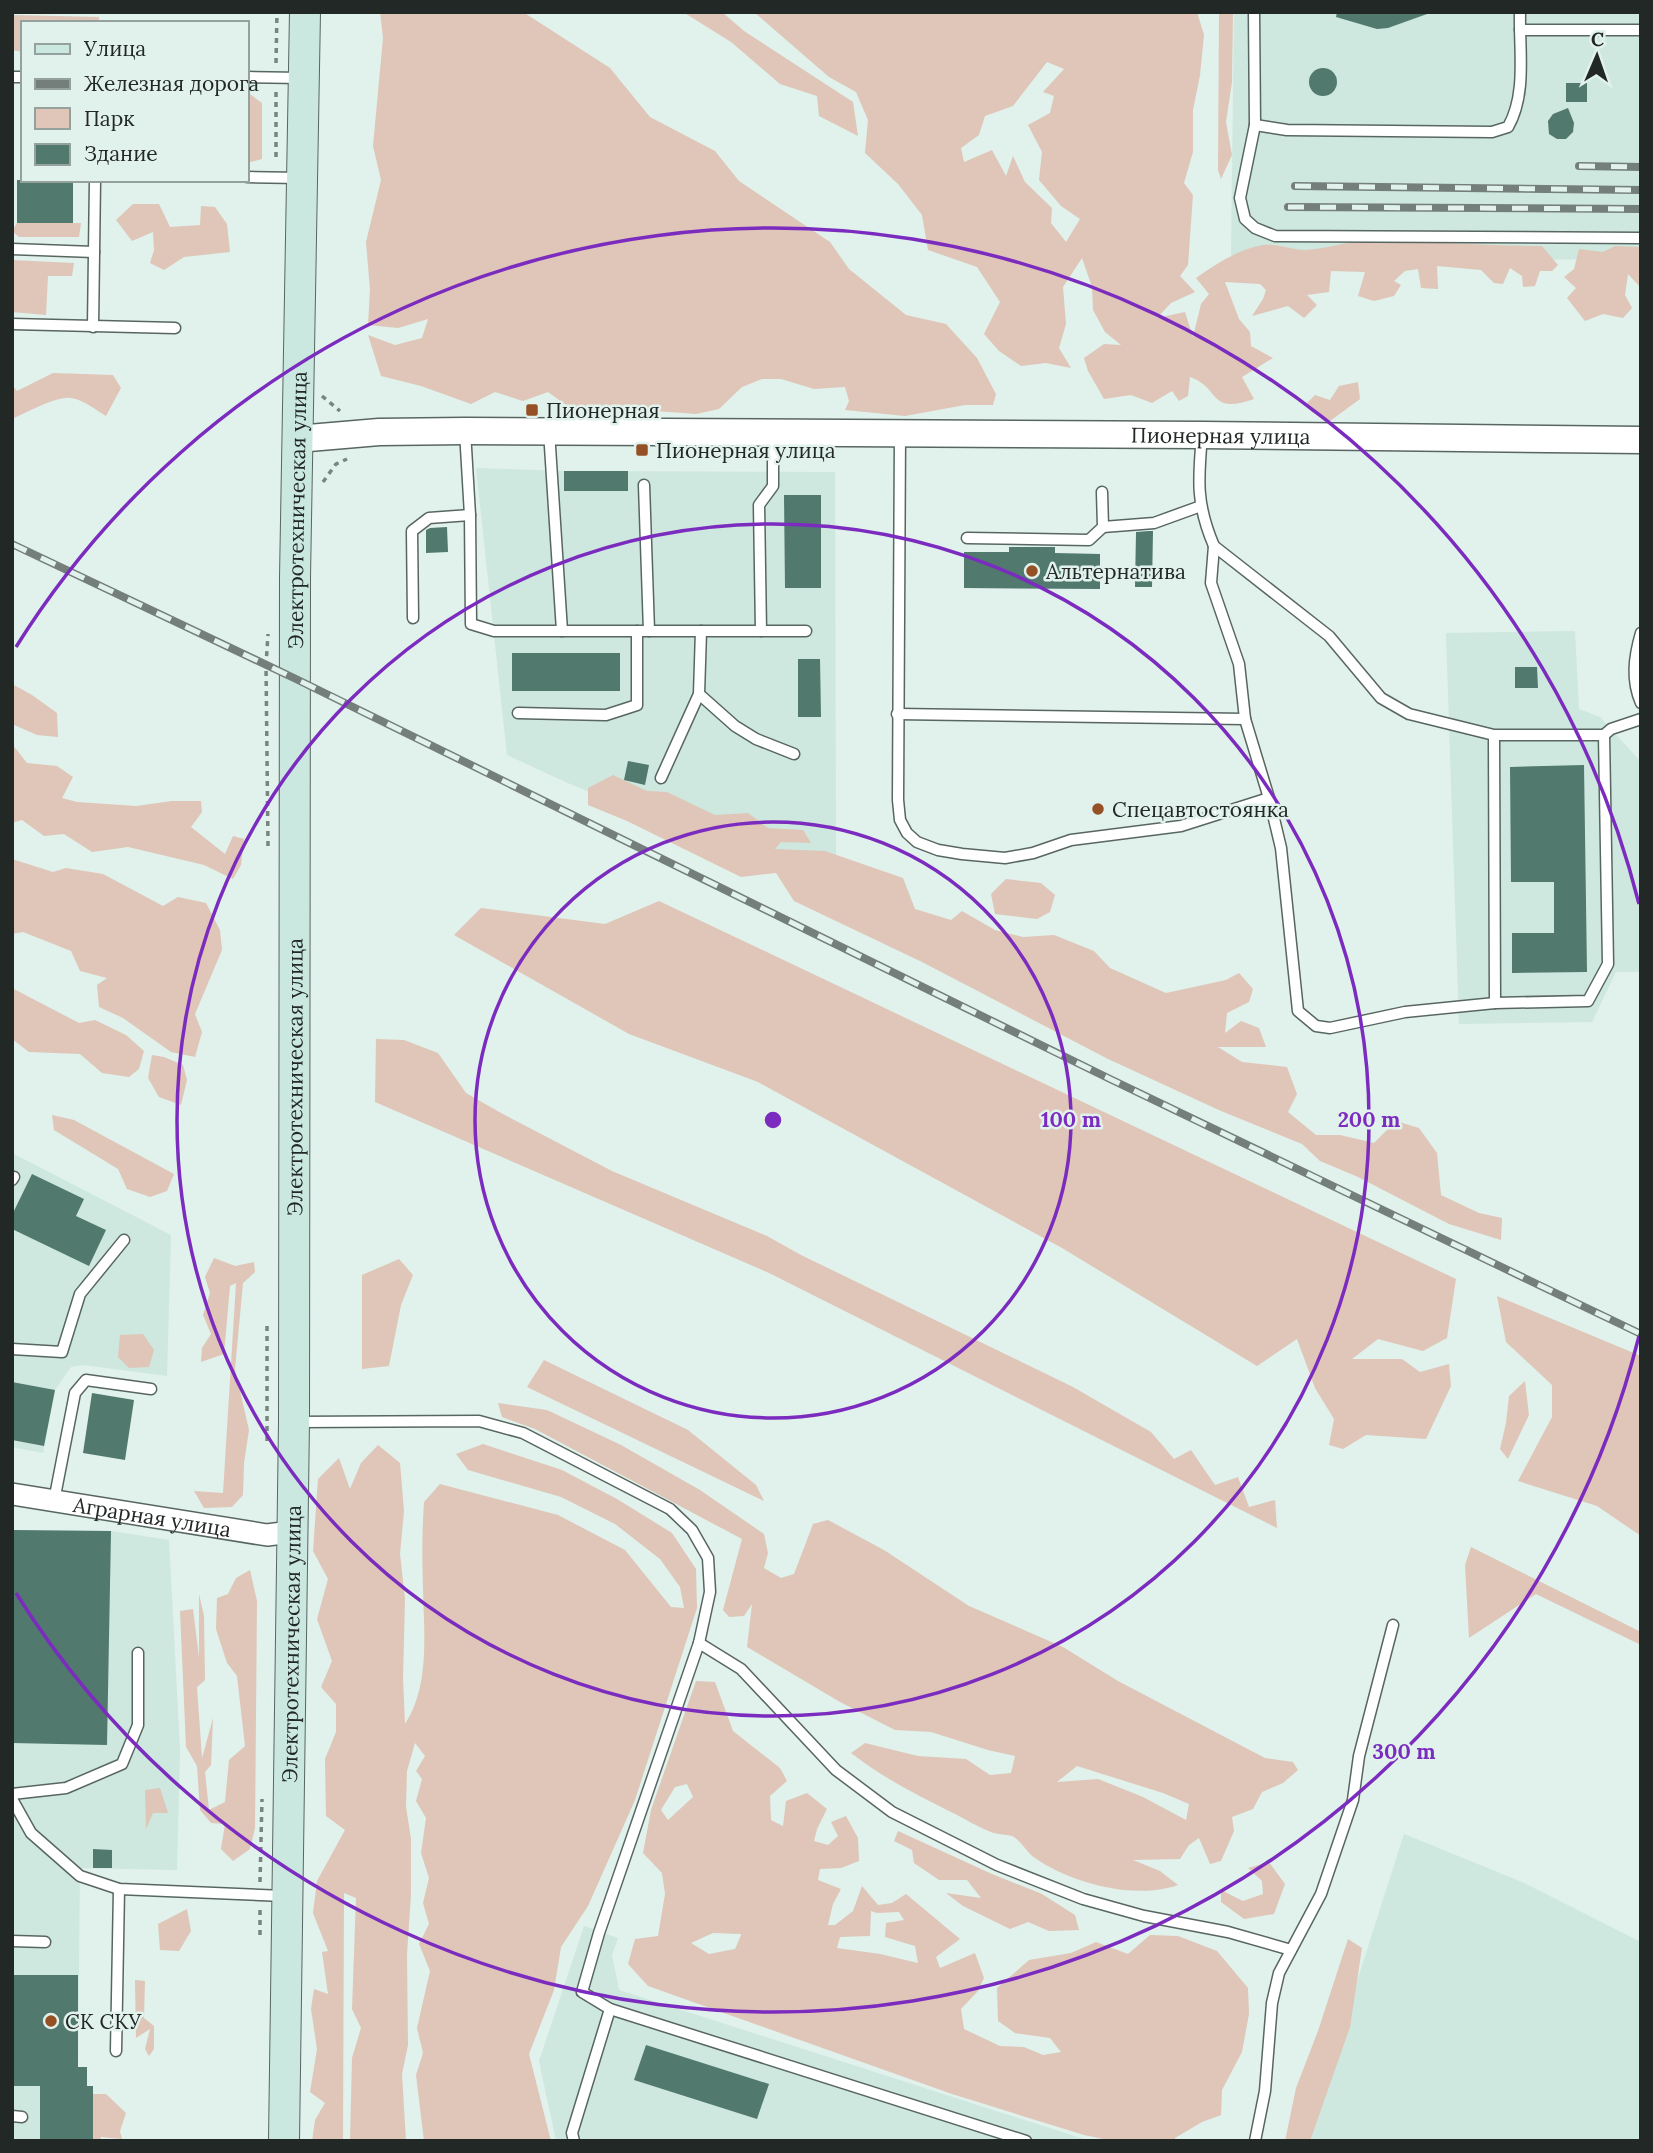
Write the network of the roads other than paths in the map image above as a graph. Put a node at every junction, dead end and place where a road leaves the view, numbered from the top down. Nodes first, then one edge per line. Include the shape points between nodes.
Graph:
1 (305, 12) edge
2 (1254, 12) edge
3 (1520, 12) edge
4 (1520, 30) junction
5 (1641, 30) edge
6 (248, 77) edge
7 (304, 78) junction
8 (1255, 125) junction
9 (248, 177) edge
10 (302, 178) junction
11 (95, 182) edge
12 (1641, 238) edge
13 (12, 249) edge
14 (94, 252) junction
15 (12, 324) edge
16 (93, 327) junction
17 (175, 328) dead end
18 (465, 431) junction
19 (549, 431) junction
20 (773, 432) junction
21 (900, 433) junction
22 (1202, 435) junction
23 (298, 439) junction
24 (1641, 440) edge
25 (644, 485) dead end
26 (1102, 492) dead end
27 (1201, 506) junction
28 (470, 515) junction
29 (1103, 527) junction
30 (967, 538) dead end
31 (1214, 547) junction
32 (413, 618) dead end
33 (562, 631) junction
34 (643, 631) junction
35 (701, 631) junction
36 (761, 631) junction
37 (806, 631) dead end
38 (1641, 633) edge
39 (699, 694) junction
40 (1641, 703) edge
41 (518, 713) dead end
42 (898, 714) junction
43 (1245, 719) junction
44 (1641, 719) edge
45 (1494, 735) junction
46 (1604, 735) junction
47 (794, 754) dead end
48 (661, 778) dead end
49 (1269, 798) junction
50 (1495, 1003) junction
51 (124, 1240) dead end
52 (12, 1349) edge
53 (151, 1390) dead end
54 (294, 1422) junction
55 (12, 1494) edge
56 (54, 1501) junction
57 (291, 1532) junction
58 (1393, 1625) dead end
59 (699, 1643) junction
60 (138, 1653) dead end
61 (12, 1794) edge
62 (12, 1799) edge
63 (119, 1889) junction
64 (287, 1896) junction
65 (12, 1941) edge
66 (45, 1941) dead end
67 (1291, 1950) junction
68 (610, 2009) junction
69 (116, 2051) dead end
70 (284, 2141) edge
71 (574, 2141) edge
72 (1026, 2141) edge
73 (1255, 2141) edge

1 - 7 main road, Электротехническая улица
2 - 8 lane
3 - 4 lane
4 - 5 lane
4 - 8 lane via 1516,113 1508,127 1492,132 1301,130
6 - 7 lane
7 - 10 main road, Электротехническая улица
8 - 12 lane via 1240,198 1245,219 1275,236
9 - 10 lane
10 - 23 main road, Электротехническая улица
11 - 14 lane
13 - 14 lane
14 - 16 lane
15 - 16 lane
16 - 17 lane
18 - 19 street, Пионерная улица
18 - 23 street, Пионерная улица
18 - 28 lane
19 - 20 street, Пионерная улица
19 - 33 lane
20 - 21 street, Пионерная улица
20 - 36 lane via 773,486 760,505
21 - 22 street, Пионерная улица
21 - 42 lane
22 - 24 street, Пионерная улица
22 - 27 lane
23 - 54 main road, Электротехническая улица
25 - 34 lane
26 - 29 lane
27 - 29 lane via 1154,523
27 - 31 lane
28 - 32 lane via 429,518 412,531
28 - 33 lane via 471,624 494,631
29 - 30 lane via 1089,540
31 - 43 lane via 1211,583 1239,664
31 - 45 lane via 1329,636 1381,698 1409,714
33 - 34 lane
34 - 35 lane
34 - 41 lane via 637,705 606,715
35 - 36 lane
35 - 39 lane
36 - 37 lane
38 - 40 lane via 1634,660
39 - 47 lane via 735,726
39 - 48 lane
42 - 43 lane
42 - 49 lane via 900,820 917,842 937,849 987,858 1018,856 1071,840 1181,825
43 - 49 lane
44 - 46 lane
45 - 46 lane
45 - 50 lane
46 - 50 lane via 1608,964 1588,1001
49 - 50 lane via 1281,848 1298,1011 1306,1019 1330,1028 1405,1012
51 - 52 lane via 80,1294 62,1353
53 - 56 lane via 86,1380 75,1394
54 - 57 main road, Электротехническая улица
54 - 59 lane via 479,1421 523,1433 670,1509 692,1530 708,1558 710,1592
55 - 56 street, Аграрная улица
56 - 57 street, Аграрная улица via 267,1535
57 - 64 main road, Электротехническая улица
58 - 67 lane via 1359,1756 1353,1800 1321,1894
59 - 67 lane via 741,1669 836,1770 892,1812 997,1865 1083,1899
59 - 68 lane via 582,1992
60 - 61 lane via 138,1725 122,1764 66,1787
62 - 63 lane via 31,1833 80,1876
63 - 64 lane
63 - 69 lane
64 - 70 main road, Электротехническая улица
65 - 66 lane
67 - 73 lane via 1279,1973 1272,2003 1265,2091
68 - 71 lane via 572,2133
68 - 72 lane

